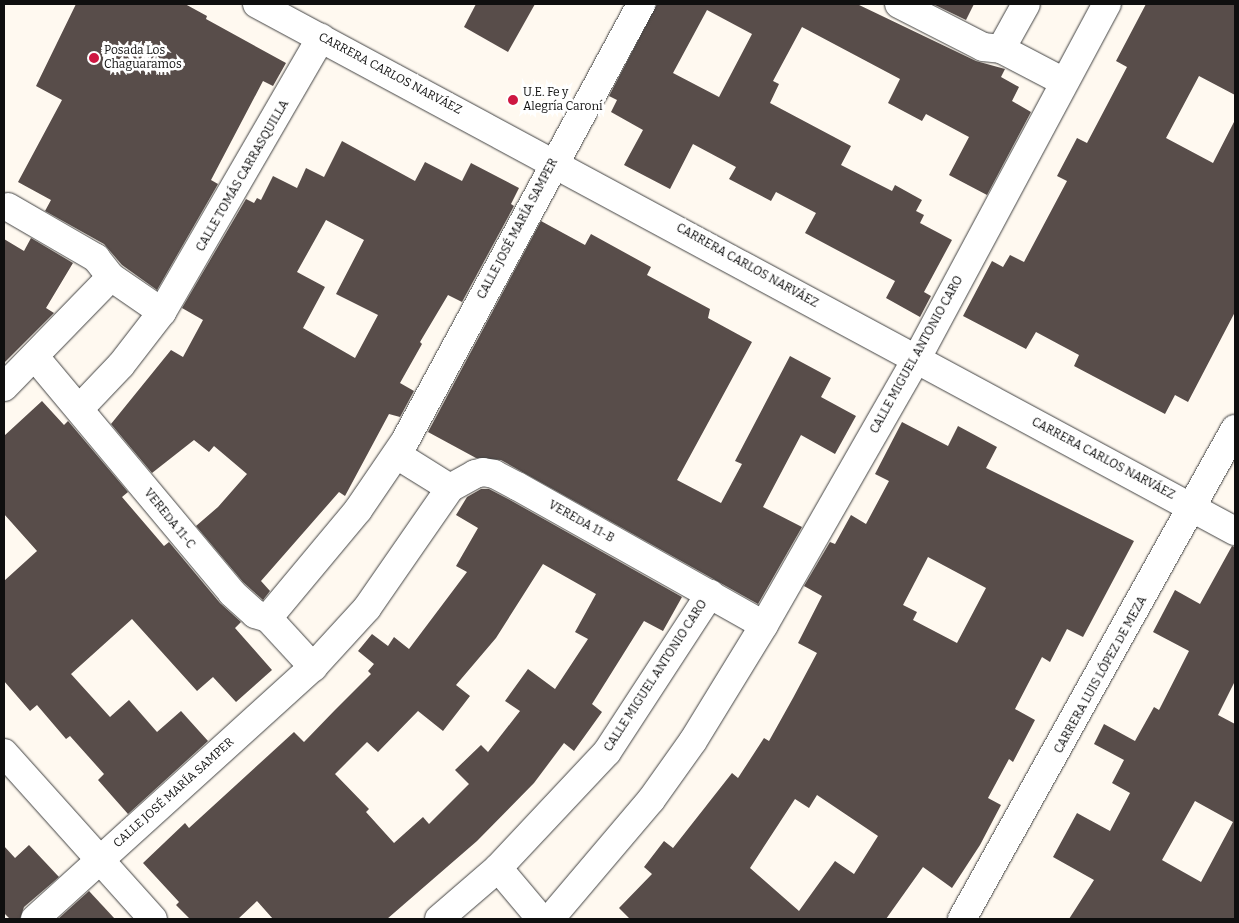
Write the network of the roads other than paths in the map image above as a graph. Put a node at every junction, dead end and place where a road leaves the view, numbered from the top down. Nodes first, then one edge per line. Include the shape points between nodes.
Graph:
1 (257, 4) edge
2 (641, 4) edge
3 (898, 4) edge
4 (1026, 4) edge
5 (1106, 4) edge
6 (321, 38) junction
7 (1001, 50) junction
8 (1064, 82) junction
9 (555, 162) junction
10 (8, 206) dead end
11 (111, 277) junction
12 (162, 312) junction
13 (35, 357) junction
14 (917, 358) junction
15 (4, 387) edge
16 (80, 408) junction
17 (1235, 429) edge
18 (397, 455) junction
19 (450, 488) junction
20 (1193, 508) junction
21 (1235, 531) edge
22 (710, 594) junction
23 (268, 618) junction
24 (764, 625) junction
25 (313, 667) junction
26 (4, 753) edge
27 (100, 859) junction
28 (498, 868) junction
29 (35, 919) edge
30 (153, 919) edge
31 (438, 919) edge
32 (541, 919) edge
33 (550, 919) edge
34 (962, 919) edge

1 - 6 street, CARRERA CARLOS NARVÁEZ
2 - 9 street, CALLE JOSÉ MARÍA SAMPER
3 - 7 street via 983,47
4 - 7 street
5 - 8 street, CALLE MIGUEL ANTONIO CARO
6 - 9 street, CARRERA CARLOS NARVÁEZ
6 - 12 street, CALLE TOMÁS CARRASQUILLA
7 - 8 street
8 - 14 street, CALLE MIGUEL ANTONIO CARO
9 - 14 street, CARRERA CARLOS NARVÁEZ
9 - 18 street, CALLE JOSÉ MARÍA SAMPER
10 - 11 street via 96,258 106,266
11 - 12 street
11 - 13 street
12 - 16 street, CALLE TOMÁS CARRASQUILLA via 121,365
13 - 15 street
13 - 16 street
14 - 20 street, CARRERA CARLOS NARVÁEZ
14 - 24 street, CALLE MIGUEL ANTONIO CARO
16 - 23 street, VEREDA 11-C via 232,593 255,614
17 - 20 street, CARRERA LUIS LÓPEZ DE MEZA
18 - 19 street
18 - 23 street, CALLE JOSÉ MARÍA SAMPER via 358,510
19 - 22 street, VEREDA 11-B via 483,472 494,474
19 - 25 street, CALLE JOSÉ MARÍA SAMPER via 367,608
20 - 21 street, CARRERA CARLOS NARVÁEZ
20 - 34 street, CARRERA LUIS LÓPEZ DE MEZA
22 - 24 street, CALLE MIGUEL ANTONIO CARO
22 - 28 street, CALLE MIGUEL ANTONIO CARO via 606,752
23 - 25 street
24 - 33 street, CALLE MIGUEL ANTONIO CARO via 693,741 651,800
25 - 27 street, CALLE JOSÉ MARÍA SAMPER
26 - 27 street
27 - 29 street, CALLE JOSÉ MARÍA SAMPER
27 - 30 street
28 - 31 street, CALLE MIGUEL ANTONIO CARO
28 - 32 street

